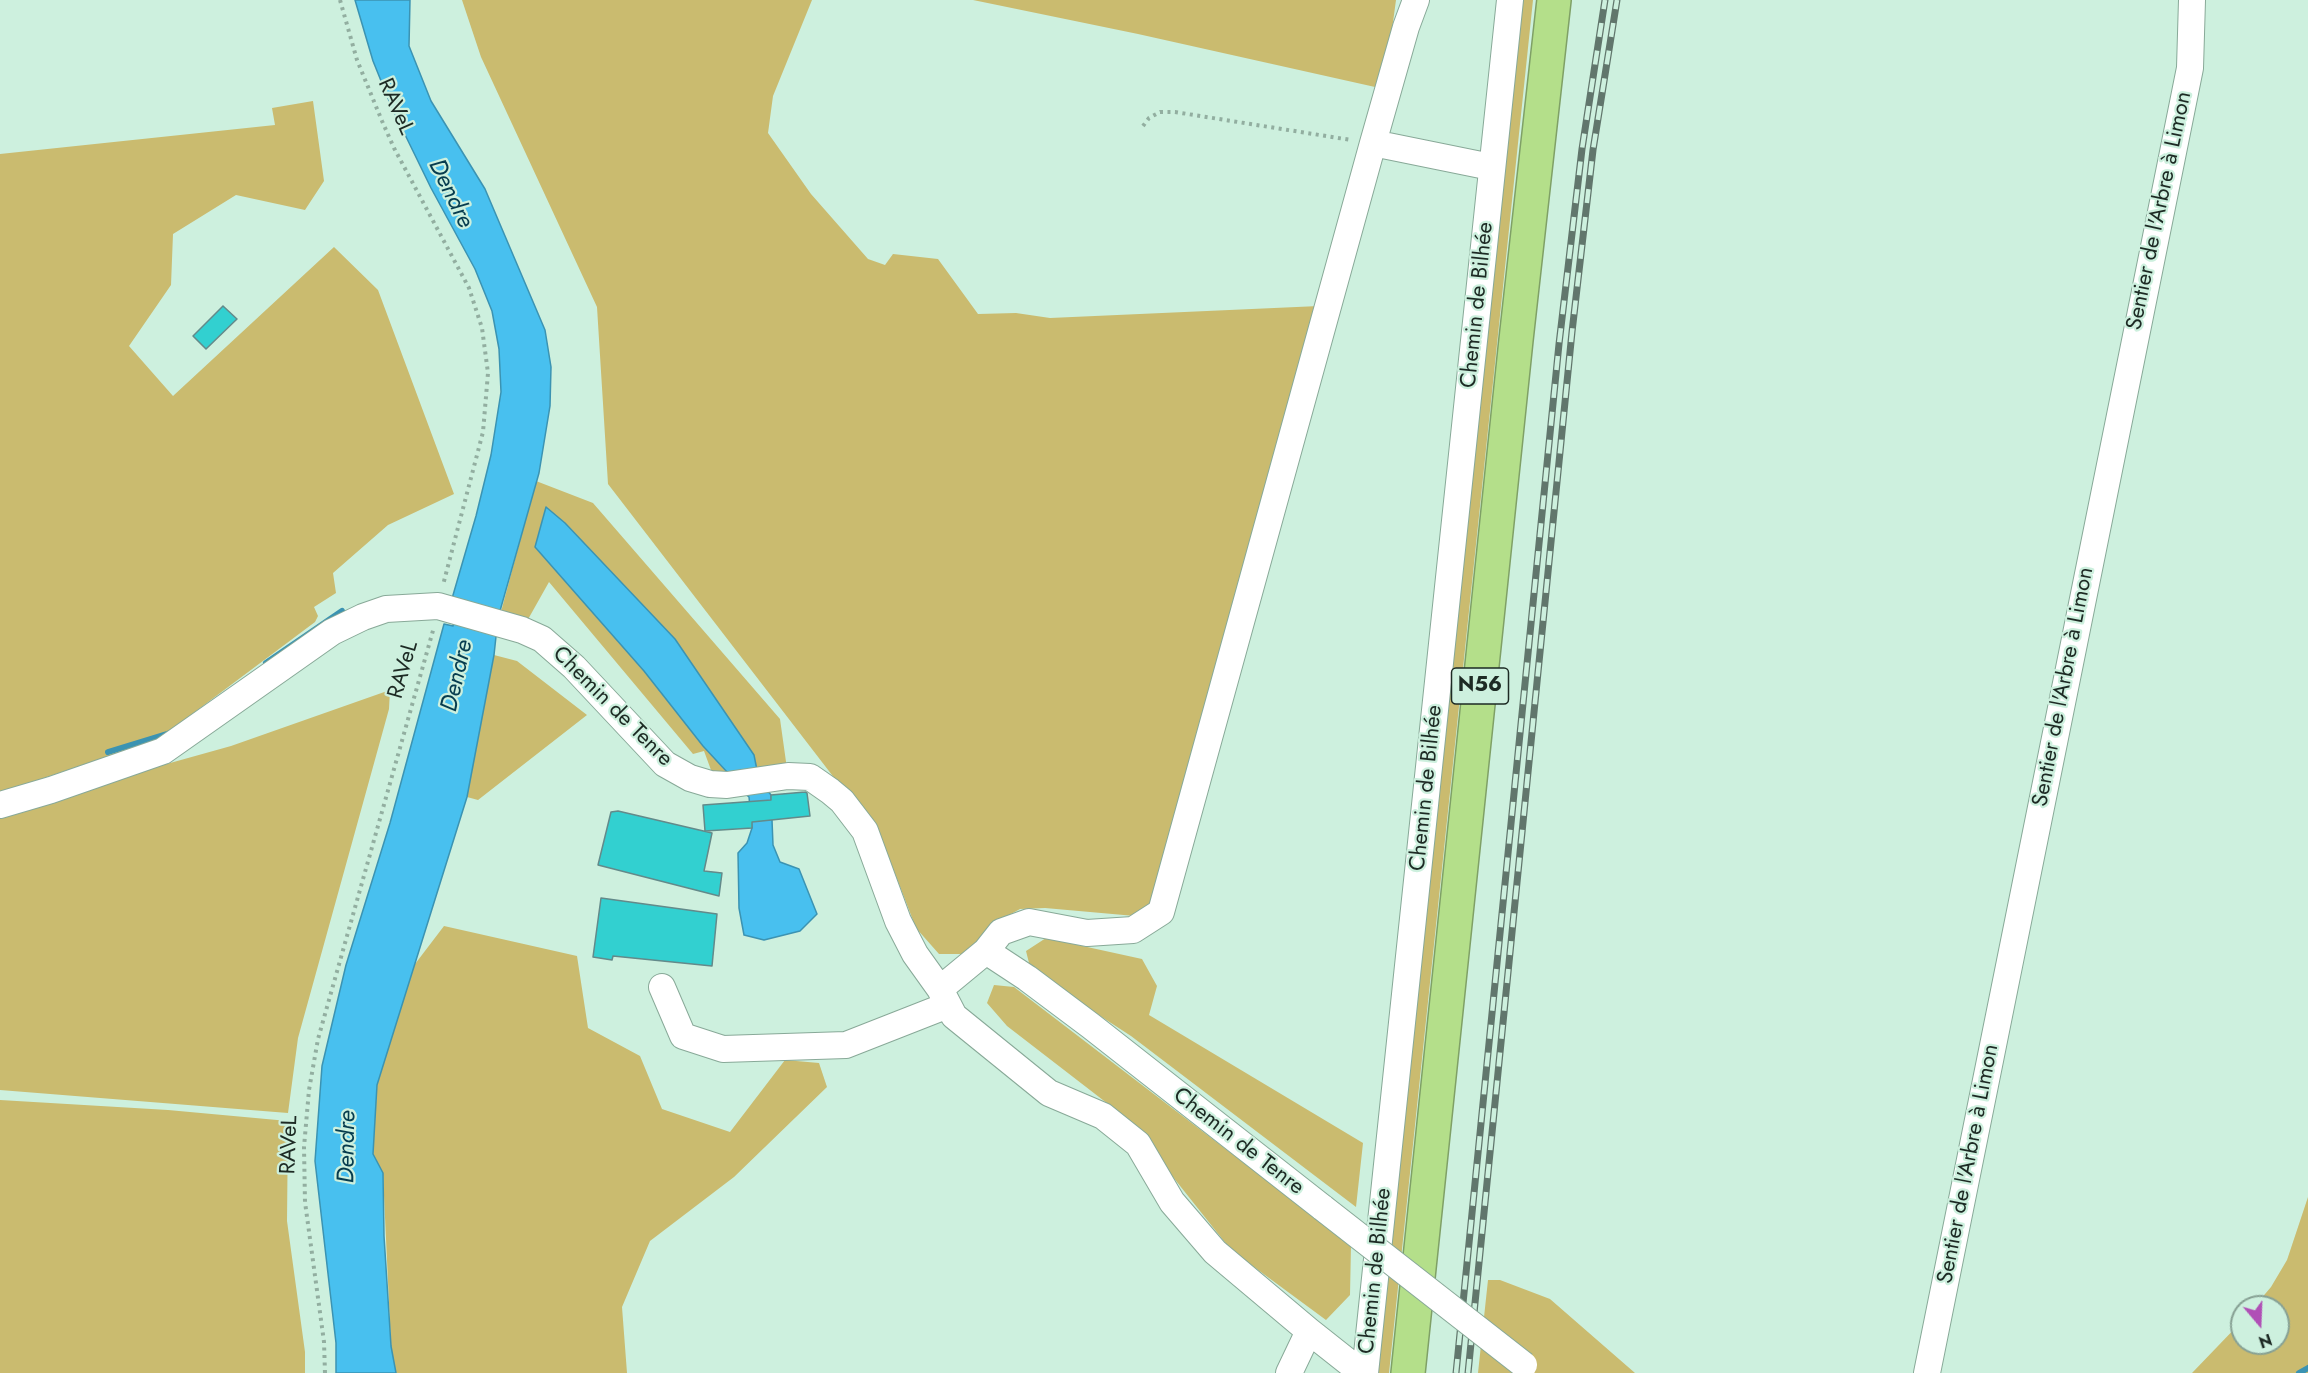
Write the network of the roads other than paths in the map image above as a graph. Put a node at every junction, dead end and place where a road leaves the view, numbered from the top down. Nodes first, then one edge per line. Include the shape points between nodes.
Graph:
1 (1416, 0) edge
2 (1510, 0) edge
3 (1554, 0) edge
4 (2192, 0) edge
5 (1373, 143) junction
6 (1491, 167) junction
7 (0, 805) edge
8 (986, 951) junction
9 (662, 987) dead end
10 (944, 997) junction
11 (1309, 1331) junction
12 (1529, 1369) edge
13 (1289, 1373) edge
14 (1364, 1373) edge
15 (1408, 1373) edge
16 (1927, 1373) edge

1 - 5 street
2 - 6 street, Chemin de Bilhée
3 - 15 highway, N56
4 - 16 street, Sentier de l'Arbre à Limon via 2190,68
5 - 6 street
5 - 8 street via 1161,912 1133,930 1087,933 1029,921 1001,932
6 - 14 street, Chemin de Bilhée
7 - 10 street, Chemin de Tenre via 163,751 332,632 363,617 386,609 443,607 543,639 665,764 698,782 727,784 810,777 842,801 865,831 898,921
8 - 10 street
8 - 12 street, Chemin de Tenre, bridge via 1091,1026
9 - 10 street via 683,1036 723,1049 846,1045
10 - 11 street, Chemin de Tenre via 954,1016 1049,1093 1103,1116 1138,1144 1172,1202 1215,1252
11 - 13 street
11 - 14 street, Chemin de Tenre

